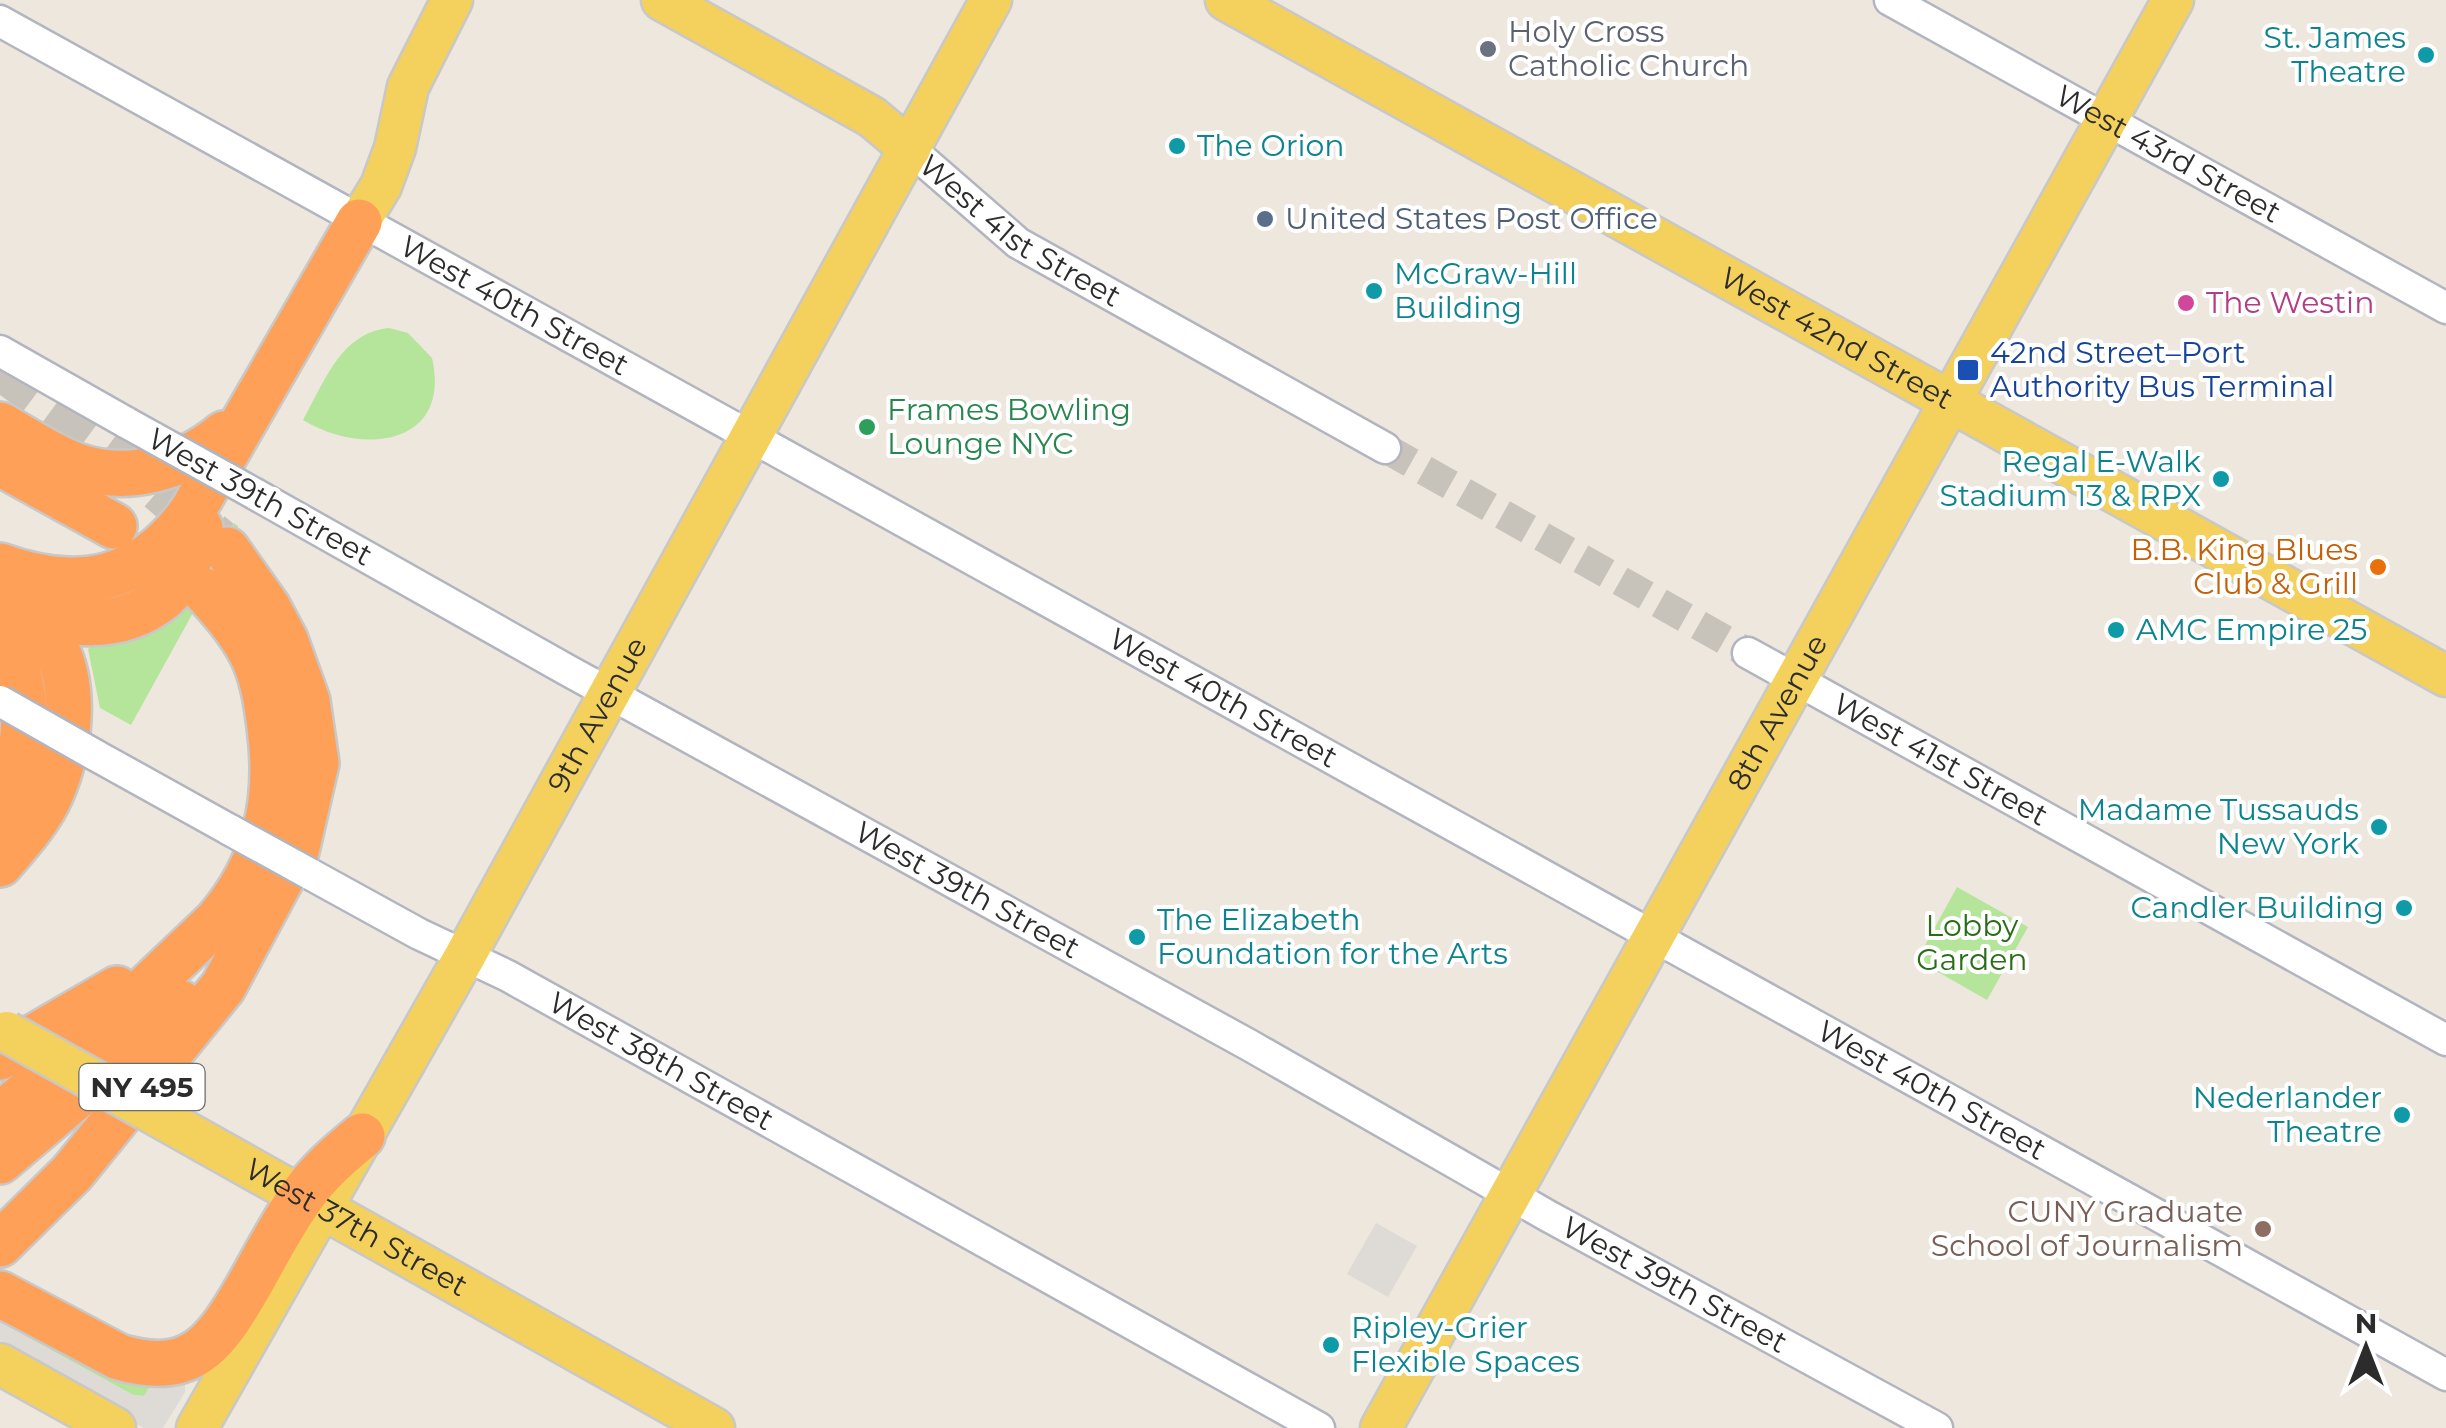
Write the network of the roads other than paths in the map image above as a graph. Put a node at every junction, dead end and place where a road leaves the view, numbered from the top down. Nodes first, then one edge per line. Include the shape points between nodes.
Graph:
1 (452, 0) edge
2 (662, 0) edge
3 (991, 0) edge
4 (1226, 0) edge
5 (1890, 0) edge
6 (2173, 0) edge
7 (0, 21) edge
8 (2107, 119) junction
9 (910, 149) junction
10 (358, 222) junction
11 (2446, 308) edge
12 (0, 350) edge
13 (1950, 401) junction
14 (249, 414) junction
15 (0, 426) edge
16 (750, 435) junction
17 (1384, 448) tunnel mouth
18 (222, 460) junction
19 (0, 464) edge
20 (114, 526) dead end
21 (0, 539) edge
22 (227, 550) tunnel mouth
23 (0, 566) edge
24 (205, 590) tunnel mouth
25 (10, 617) edge
26 (1748, 653) tunnel mouth
27 (253, 656) junction
28 (2446, 676) edge
29 (1796, 679) junction
30 (610, 694) junction
31 (0, 700) edge
32 (309, 803) junction
33 (0, 831) edge
34 (0, 864) edge
35 (263, 914) junction
36 (1653, 937) junction
37 (181, 955) junction
38 (465, 956) junction
39 (2, 1039) edge
40 (2446, 1040) edge
41 (0, 1116) edge
42 (362, 1136) joint
43 (0, 1161) edge
44 (1511, 1195) junction
45 (311, 1203) junction
46 (0, 1244) edge
47 (0, 1294) edge
48 (0, 1364) edge
49 (2446, 1375) edge
50 (115, 1428) edge
51 (197, 1428) edge
52 (714, 1428) edge
53 (1319, 1428) edge
54 (1381, 1428) edge
55 (1937, 1428) edge

1 - 10 main road via 408,87 381,186
2 - 9 main road, West 41st Street via 872,116
3 - 9 main road, 9th Avenue
4 - 13 main road, West 42nd Street
5 - 8 street, West 43rd Street
6 - 8 main road, 8th Avenue
7 - 10 street, West 40th Street
8 - 11 street, West 43rd Street
8 - 13 main road, 8th Avenue
9 - 16 main road, 9th Avenue
9 - 17 street, West 41st Street via 1018,243
10 - 14 highway
10 - 16 street, West 40th Street
12 - 30 street, West 39th Street, bridge
13 - 28 main road, West 42nd Street
13 - 29 main road, 8th Avenue
14 - 15 highway via 180,462 111,474 76,466
14 - 18 highway
16 - 30 main road, 9th Avenue
16 - 36 street, West 40th Street
18 - 21 highway via 144,538 108,555 53,557
18 - 23 highway via 178,531 129,569 54,579
18 - 25 highway via 194,549 164,597 92,624
19 - 20 highway
22 - 32 highway, NY 495 via 268,608 307,700 316,763
24 - 27 highway, NY 495
25 - 33 highway via 23,754
25 - 34 highway via 56,648 67,703 64,749 50,795
26 - 29 street, West 41st Street
27 - 32 highway via 287,696 296,718
27 - 37 highway, NY 495 via 273,743 267,833 232,904
29 - 36 main road, 8th Avenue
29 - 40 street, West 41st Street
30 - 38 main road, 9th Avenue
30 - 44 street, West 39th Street
31 - 38 street, West 38th Street, bridge
32 - 35 highway, NY 495 via 296,851
35 - 43 highway via 153,1031
35 - 46 highway, NY 495 via 223,987 72,1173
36 - 44 main road, 8th Avenue
36 - 49 street, West 40th Street
37 - 39 highway
37 - 41 highway, NY 495
38 - 42 main road, 9th Avenue
38 - 53 street, West 38th Street
39 - 45 main road, West 37th Street, bridge via 147,1110
42 - 45 highway via 324,1169
44 - 54 main road, 8th Avenue
44 - 55 street, West 39th Street
45 - 47 highway via 222,1331 188,1357 151,1363 118,1357
45 - 51 main road
45 - 52 main road, West 37th Street
48 - 50 main road

